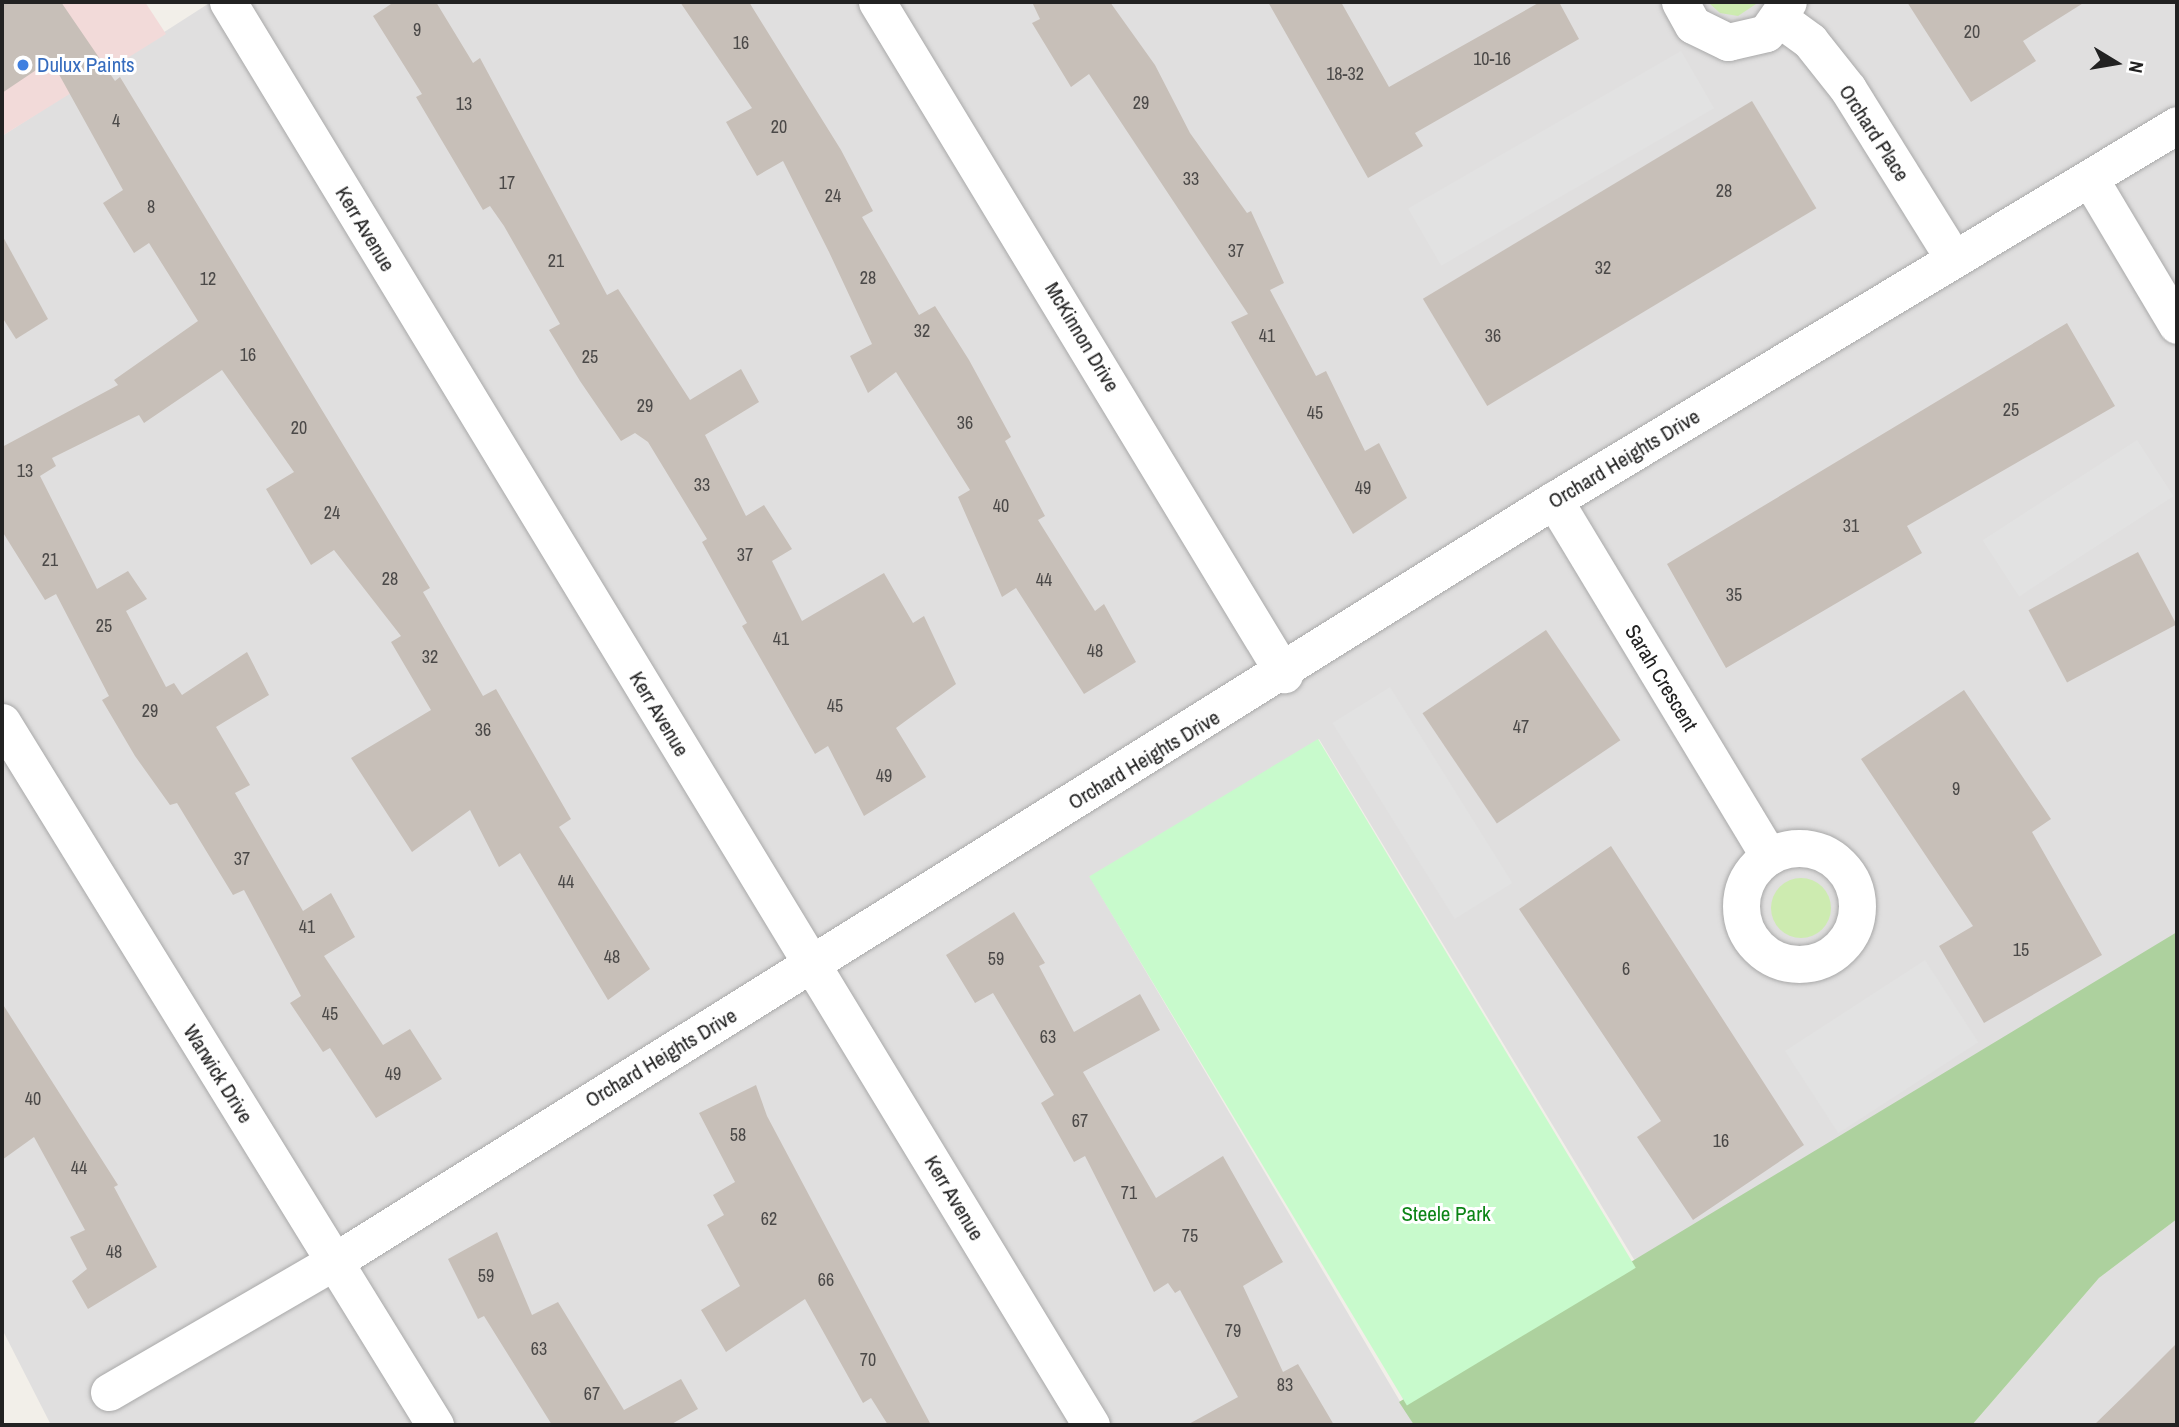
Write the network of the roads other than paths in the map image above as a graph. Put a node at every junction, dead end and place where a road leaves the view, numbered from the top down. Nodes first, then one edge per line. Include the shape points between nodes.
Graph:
1 (228, 2) edge
2 (877, 2) edge
3 (1680, 2) edge
4 (1784, 10) edge
5 (2177, 125) edge
6 (2090, 179) junction
7 (1954, 259) junction
8 (2177, 325) edge
9 (1554, 500) junction
10 (1284, 674) junction
11 (2, 722) edge
12 (1769, 856) dead end
13 (811, 963) junction
14 (335, 1261) junction
15 (109, 1392) dead end
16 (435, 1425) edge
17 (1091, 1425) edge

1 - 13 street, Kerr Avenue
2 - 10 street, McKinnon Drive
3 - 4 street, Orchard Place via 1693,25 1728,42 1756,37
4 - 7 street, Orchard Place via 1847,89
5 - 6 street, Orchard Heights Drive
6 - 7 street, Orchard Heights Drive
6 - 8 street
7 - 9 street, Orchard Heights Drive
9 - 10 street, Orchard Heights Drive
9 - 12 street, Sarah Crescent
10 - 13 street, Orchard Heights Drive
11 - 14 street, Warwick Drive
13 - 14 street, Orchard Heights Drive
13 - 17 street, Kerr Avenue
14 - 15 street, Orchard Heights Drive
14 - 16 street, Warwick Drive

